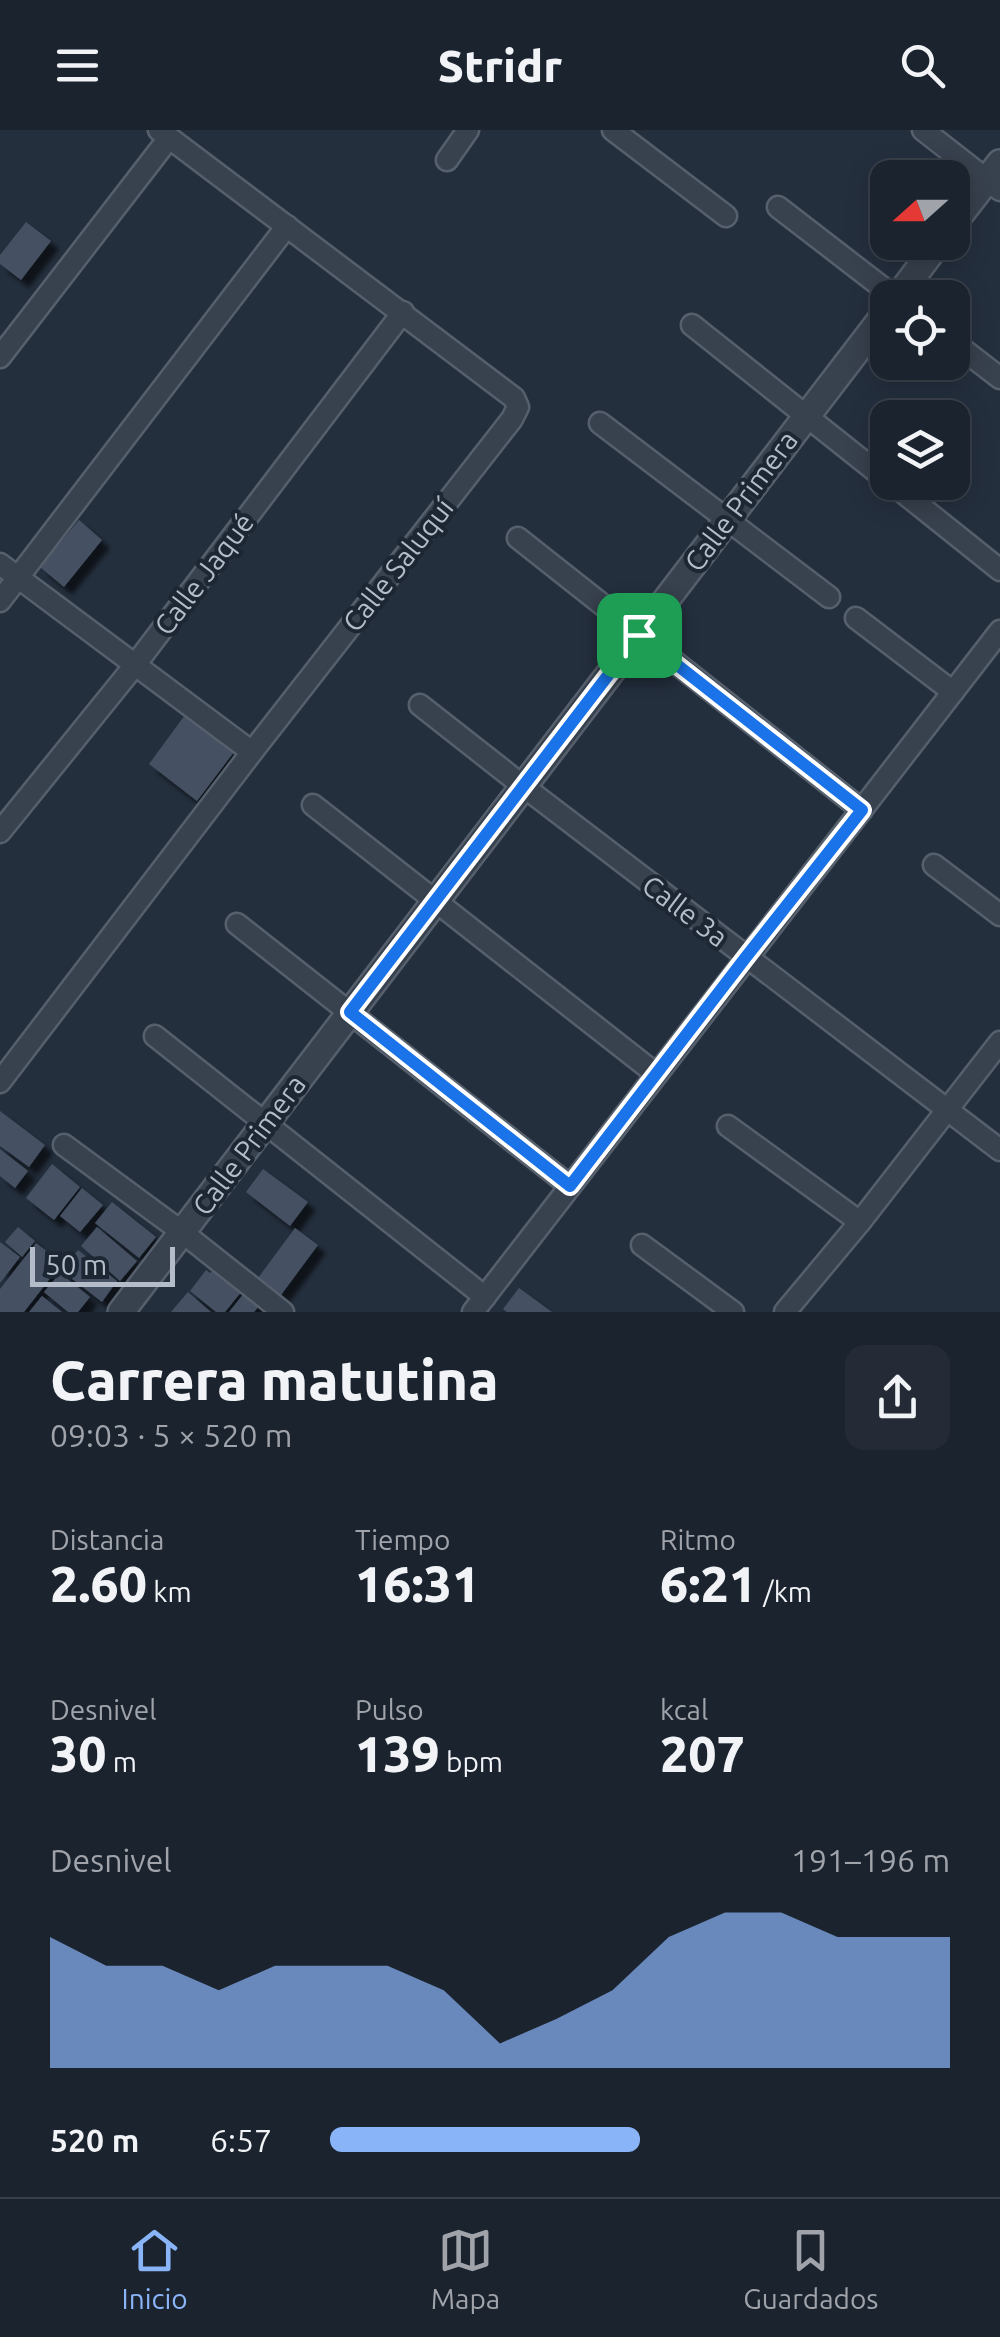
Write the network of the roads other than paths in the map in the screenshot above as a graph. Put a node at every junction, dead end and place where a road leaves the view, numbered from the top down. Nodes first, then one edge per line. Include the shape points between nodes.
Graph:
1 (468, 130) edge
2 (613, 130) edge
3 (923, 130) edge
4 (164, 134) edge
5 (447, 160) dead end
6 (996, 177) edge
7 (970, 205) edge
8 (778, 206) dead end
9 (726, 216) dead end
10 (287, 226) junction
11 (874, 280) edge
12 (403, 312) junction
13 (692, 325) dead end
14 (870, 333) edge
15 (970, 355) edge
16 (0, 357) edge
17 (1000, 378) edge
18 (806, 416) junction
19 (600, 423) dead end
20 (870, 467) edge
21 (912, 500) edge
22 (727, 520) junction
23 (518, 538) dead end
24 (0, 564) edge
25 (1000, 570) edge
26 (18, 577) junction
27 (829, 597) dead end
28 (0, 601) edge
29 (856, 618) dead end
30 (1000, 630) edge
31 (639, 635) junction
32 (135, 665) junction
33 (953, 692) junction
34 (420, 705) dead end
35 (252, 752) junction
36 (523, 786) junction
37 (312, 805) dead end
38 (862, 810) junction
39 (0, 832) edge
40 (934, 865) dead end
41 (435, 901) junction
42 (1000, 915) edge
43 (237, 924) dead end
44 (746, 957) junction
45 (350, 1012) junction
46 (155, 1036) dead end
47 (1000, 1042) edge
48 (656, 1074) junction
49 (0, 1082) edge
50 (948, 1110) junction
51 (265, 1124) junction
52 (728, 1126) dead end
53 (64, 1144) dead end
54 (1000, 1150) edge
55 (570, 1186) junction
56 (860, 1222) junction
57 (182, 1232) junction
58 (642, 1245) dead end
59 (479, 1305) edge
60 (121, 1312) edge
61 (283, 1312) edge
62 (733, 1312) edge
63 (785, 1312) edge

1 - 5 street
2 - 9 street
3 - 6 street
4 - 10 street, Calle Saluquí
4 - 16 street
6 - 7 street
8 - 11 street
10 - 12 street, Calle Saluquí
10 - 26 street
12 - 32 street, Calle Jaqué
12 - 35 street, Calle Saluquí via 518,407
13 - 18 street
14 - 18 street, Calle Primera
15 - 17 street
18 - 20 street
18 - 22 street, Calle Primera
19 - 22 street
21 - 25 street
22 - 27 street
22 - 31 street, Calle Primera
23 - 31 street
24 - 26 street
26 - 28 street
26 - 32 street
29 - 33 street
30 - 33 street
31 - 36 street, Calle Primera
31 - 38 street
32 - 35 street
32 - 39 street, Calle Jaqué
33 - 38 street
34 - 36 street, Calle 3a
35 - 49 street, Calle Saluquí
36 - 41 street, Calle Primera
36 - 44 street, Calle 3a
37 - 41 street
38 - 44 street
40 - 42 street
41 - 45 street, Calle Primera
41 - 48 street
43 - 45 street
44 - 48 street
44 - 50 street, Calle 3a
45 - 51 street, Calle Primera
45 - 55 street
46 - 51 street
47 - 50 street
48 - 55 street
50 - 54 street, Calle 3a
50 - 56 street
51 - 57 street, Calle Primera
51 - 59 street
52 - 56 street
53 - 57 street
55 - 59 street
56 - 63 street
57 - 60 street, Calle Primera
57 - 61 street
58 - 62 street

